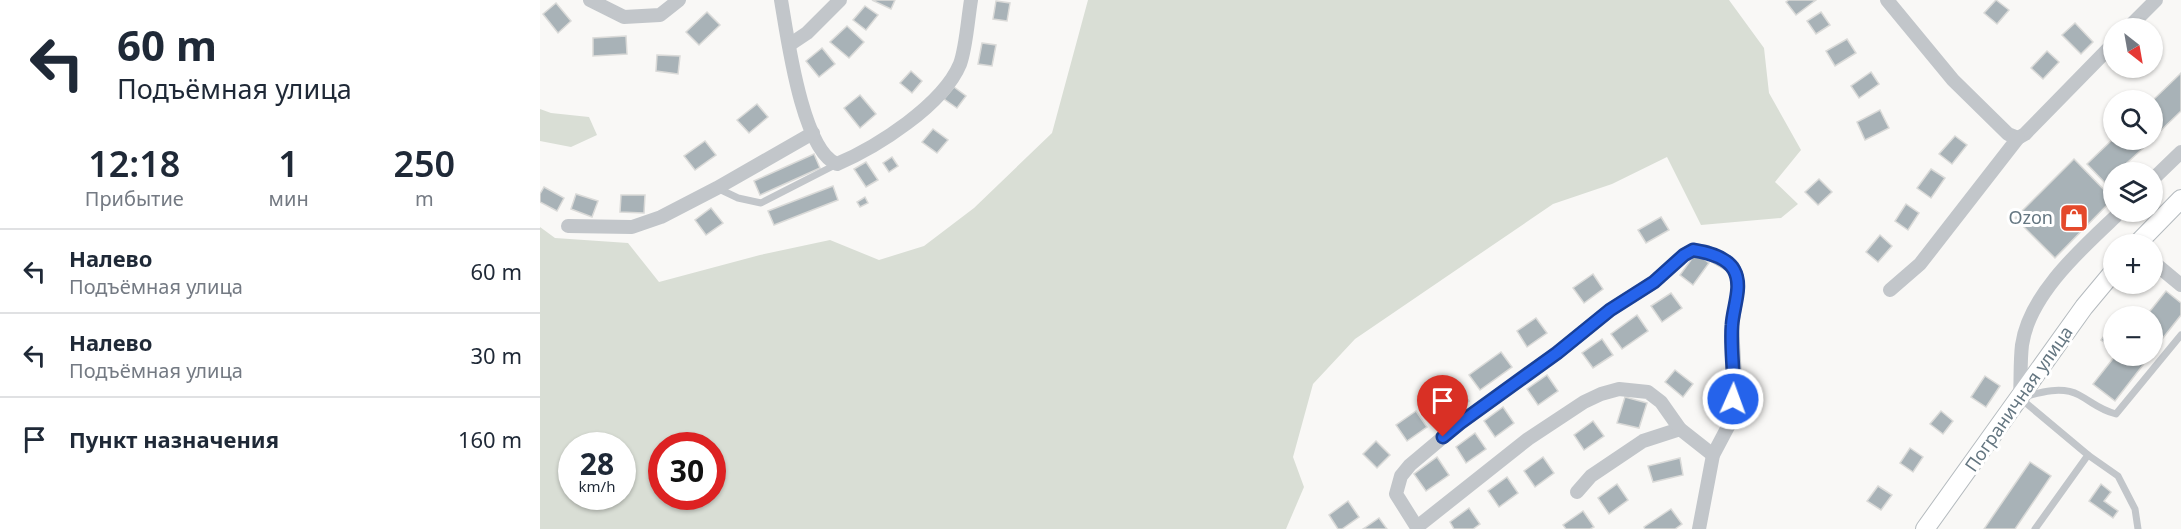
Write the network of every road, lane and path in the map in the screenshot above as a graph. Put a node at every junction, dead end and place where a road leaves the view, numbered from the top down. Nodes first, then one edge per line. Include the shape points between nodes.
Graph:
1 (590, 0) edge
2 (679, 0) edge
3 (781, 0) edge
4 (840, 0) edge
5 (971, 0) edge
6 (1887, 0) edge
7 (2156, 0) edge
8 (2138, 18) edge
9 (789, 45) junction
10 (2103, 55) edge
11 (813, 133) junction
12 (2021, 136) junction
13 (2181, 152) edge
14 (837, 164) junction
15 (2163, 169) edge
16 (717, 189) junction
17 (2181, 199) edge
18 (2110, 222) edge
19 (568, 226) dead end
20 (2147, 234) edge
21 (2163, 270) edge
22 (2103, 284) edge
23 (2181, 285) edge
24 (1890, 290) dead end
25 (2181, 335) edge
26 (2020, 398) junction
27 (1680, 429) junction
28 (1713, 455) junction
29 (2088, 455) junction
30 (1577, 492) dead end
31 (1418, 528) edge
32 (1699, 529) edge
33 (1925, 529) edge
34 (2035, 529) edge
35 (2138, 529) edge

1 - 2 street via 624,17 660,15
3 - 9 street
4 - 9 street
5 - 14 street via 960,63 943,90 922,112 859,155
6 - 12 street via 1953,80 2008,134
7 - 8 street
9 - 11 street via 792,72
10 - 12 street
11 - 14 street via 830,161
11 - 16 street
12 - 24 street via 1920,264
13 - 15 street
14 - 16 lane via 760,203
16 - 19 street via 632,227
17 - 20 main road
18 - 26 street via 2051,284 2034,309 2022,343
21 - 23 street
22 - 26 main road, Пограничная улица
25 - 26 lane via 2116,414 2102,410 2077,393 2048,390
26 - 29 lane
26 - 33 main road, Пограничная улица
27 - 28 street
27 - 30 street via 1643,441 1591,476
27 - 31 street via 1661,402 1648,392 1619,389 1601,394 1528,439
28 - 31 street via 1731,421 1737,277 1733,267 1707,252 1693,250 1460,423 1410,465 1401,476 1396,494
28 - 32 street
29 - 34 lane
29 - 35 lane via 2118,476 2135,509

